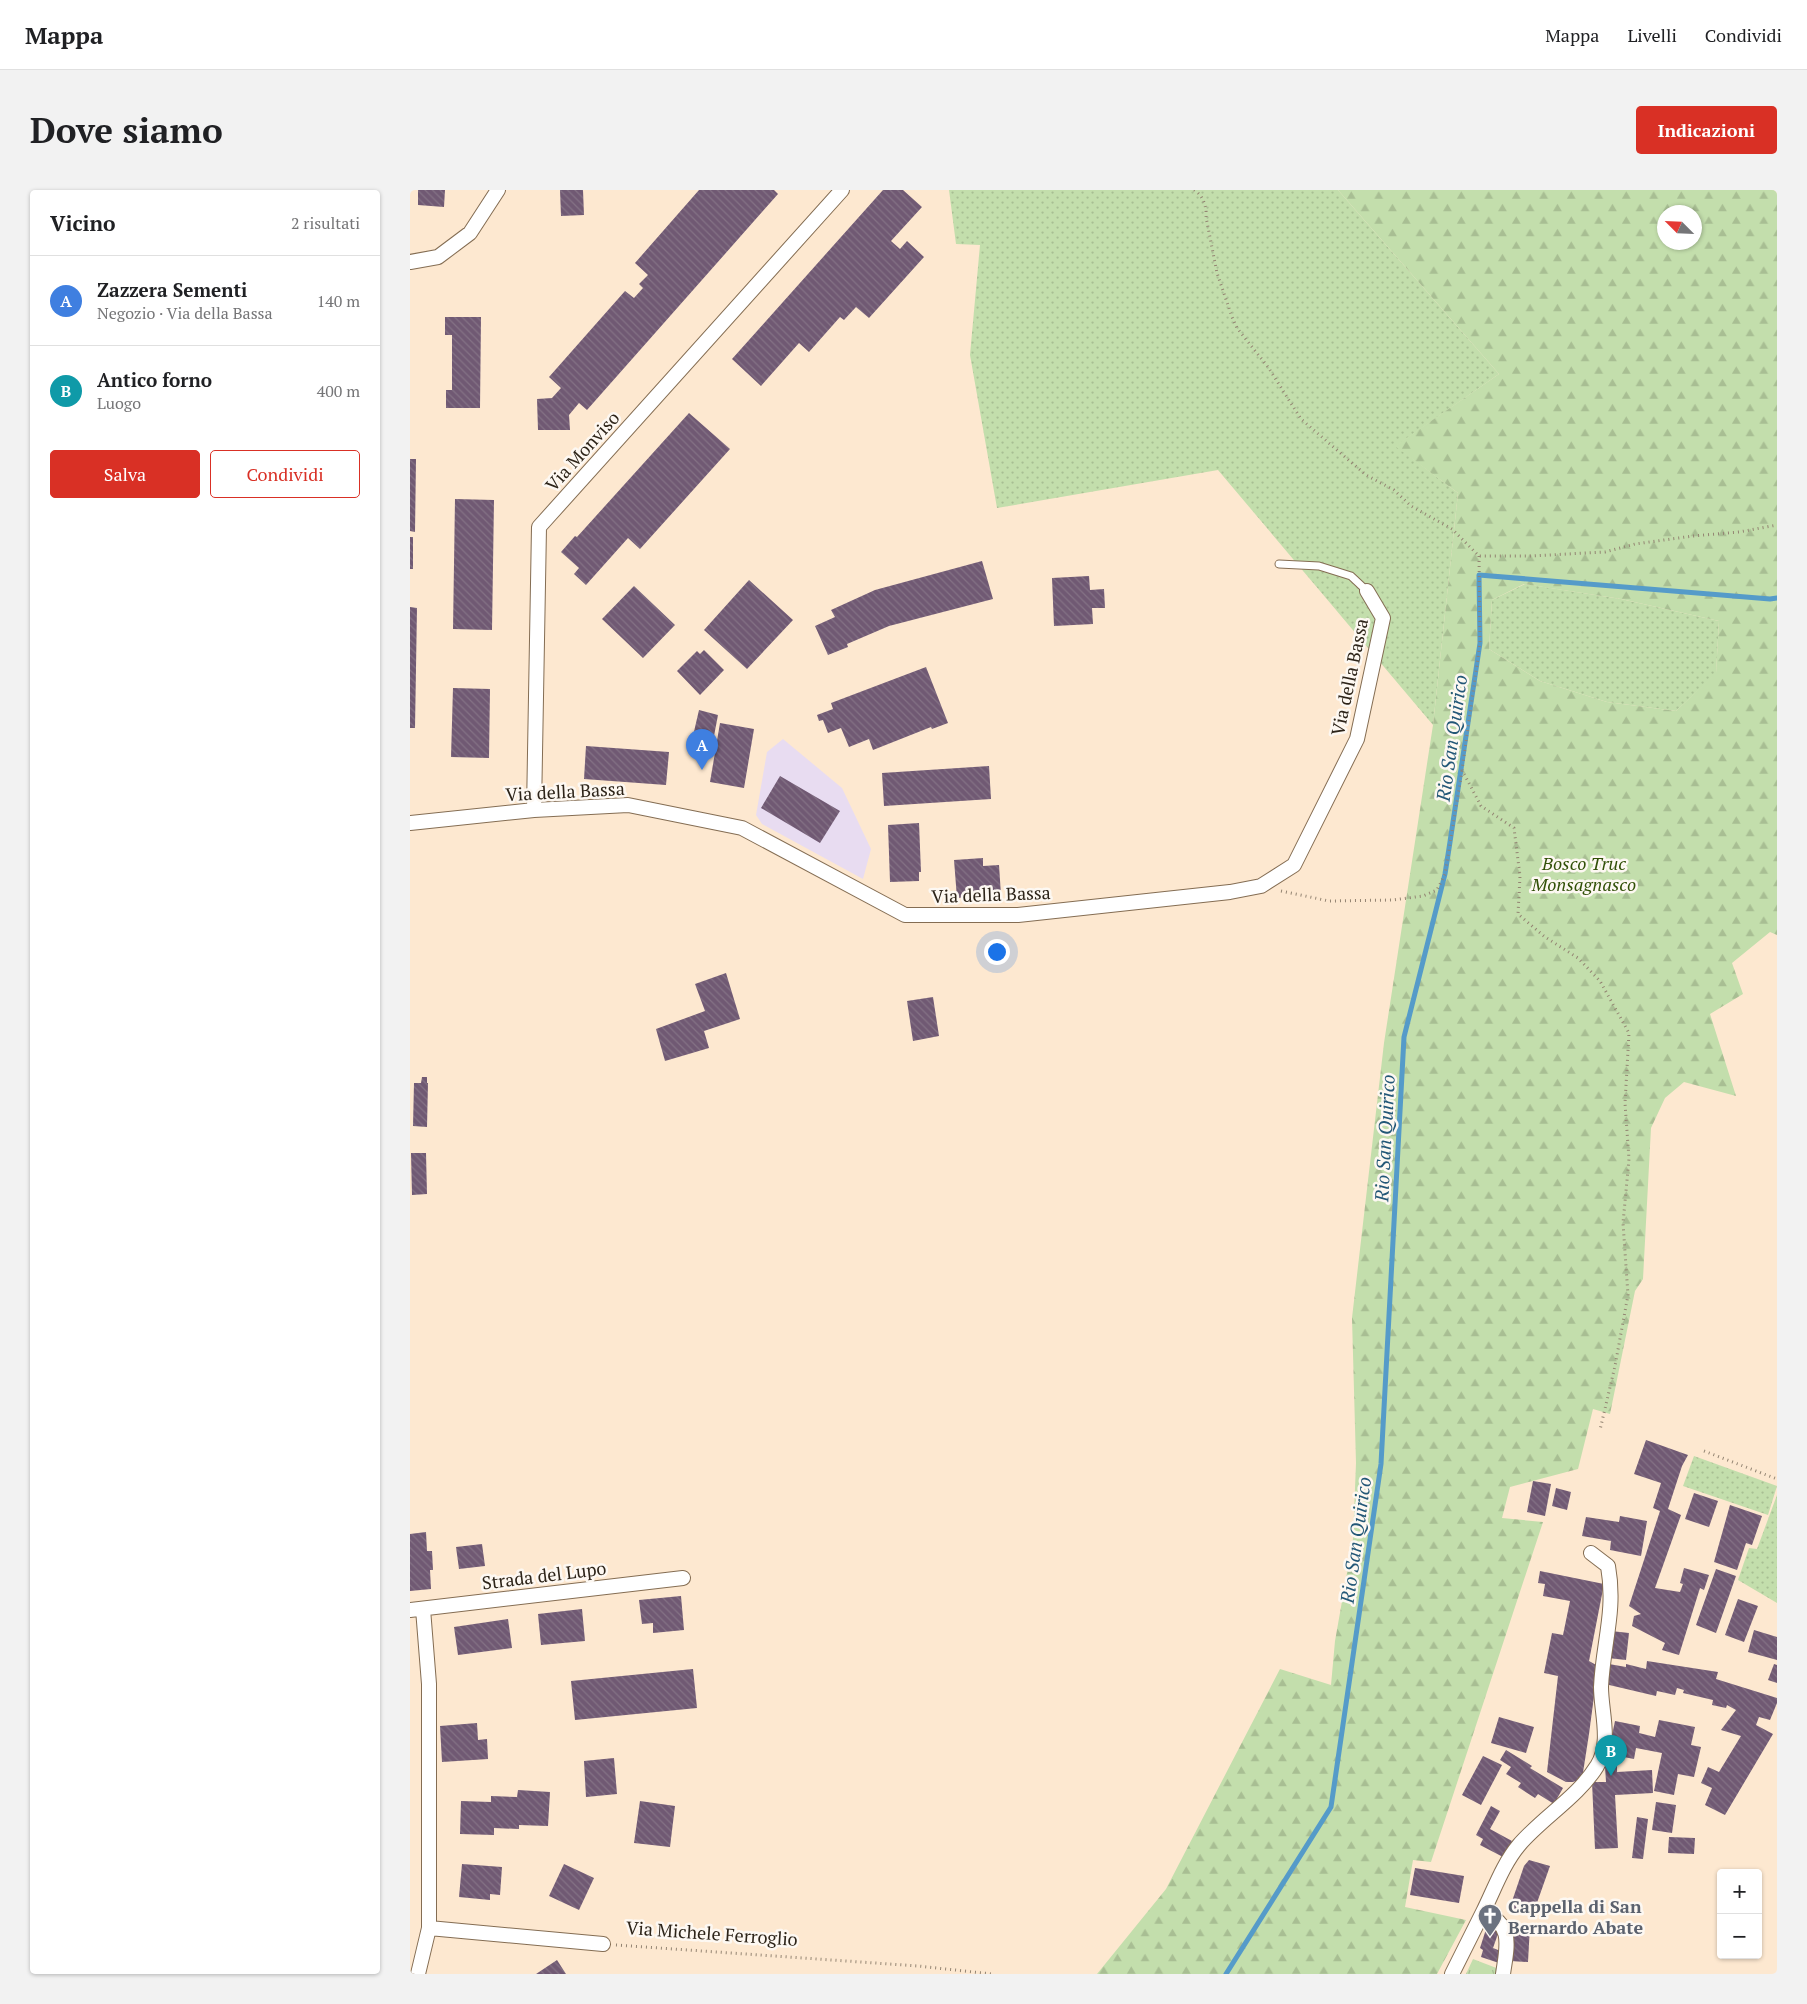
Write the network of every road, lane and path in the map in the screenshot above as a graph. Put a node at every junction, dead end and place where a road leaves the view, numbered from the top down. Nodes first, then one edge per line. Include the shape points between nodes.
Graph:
1 (498, 190) edge
2 (842, 190) edge
3 (1194, 190) edge
4 (410, 262) edge
5 (1777, 525) edge
6 (1480, 556) junction
7 (1279, 564) dead end
8 (1367, 591) joint
9 (1462, 770) junction
10 (534, 810) junction
11 (410, 823) edge
12 (1261, 886) junction
13 (1600, 1430) dead end
14 (1704, 1451) dead end
15 (1777, 1479) edge
16 (1591, 1553) dead end
17 (683, 1578) dead end
18 (417, 1610) edge
19 (1483, 1912) junction
20 (429, 1928) junction
21 (603, 1944) joint
22 (418, 1974) edge
23 (992, 1974) edge
24 (1452, 1974) edge
25 (1503, 1974) edge

1 - 4 street via 470,233 438,257
2 - 10 street, Via Monviso via 539,527
3 - 6 path via 1207,209 1217,274 1237,328 1268,367 1301,419 1366,475 1452,529
5 - 6 path via 1635,544 1605,552
6 - 9 path via 1480,643
7 - 8 lane via 1319,566 1351,576
8 - 12 street, Via della Bassa via 1384,618 1357,739 1294,865
9 - 12 path via 1445,874 1437,890 1423,896 1393,900 1329,902
9 - 13 path via 1481,806 1514,828 1520,876 1518,914 1545,937 1578,958 1600,981 1629,1034 1625,1103 1629,1159 1623,1223 1628,1296
10 - 11 street, Via della Bassa
10 - 12 street, Via della Bassa via 628,805 742,828 905,915 1018,915
14 - 15 path
16 - 19 street via 1608,1566 1611,1585 1612,1608 1602,1686 1604,1746 1598,1764 1586,1780 1519,1845
17 - 18 street, Strada del Lupo
18 - 20 street via 429,1684
19 - 24 street
19 - 25 street via 1496,1917 1505,1928 1507,1947
20 - 21 street, Via Michele Ferroglio
20 - 22 street
21 - 23 path, Via Michele Ferroglio

